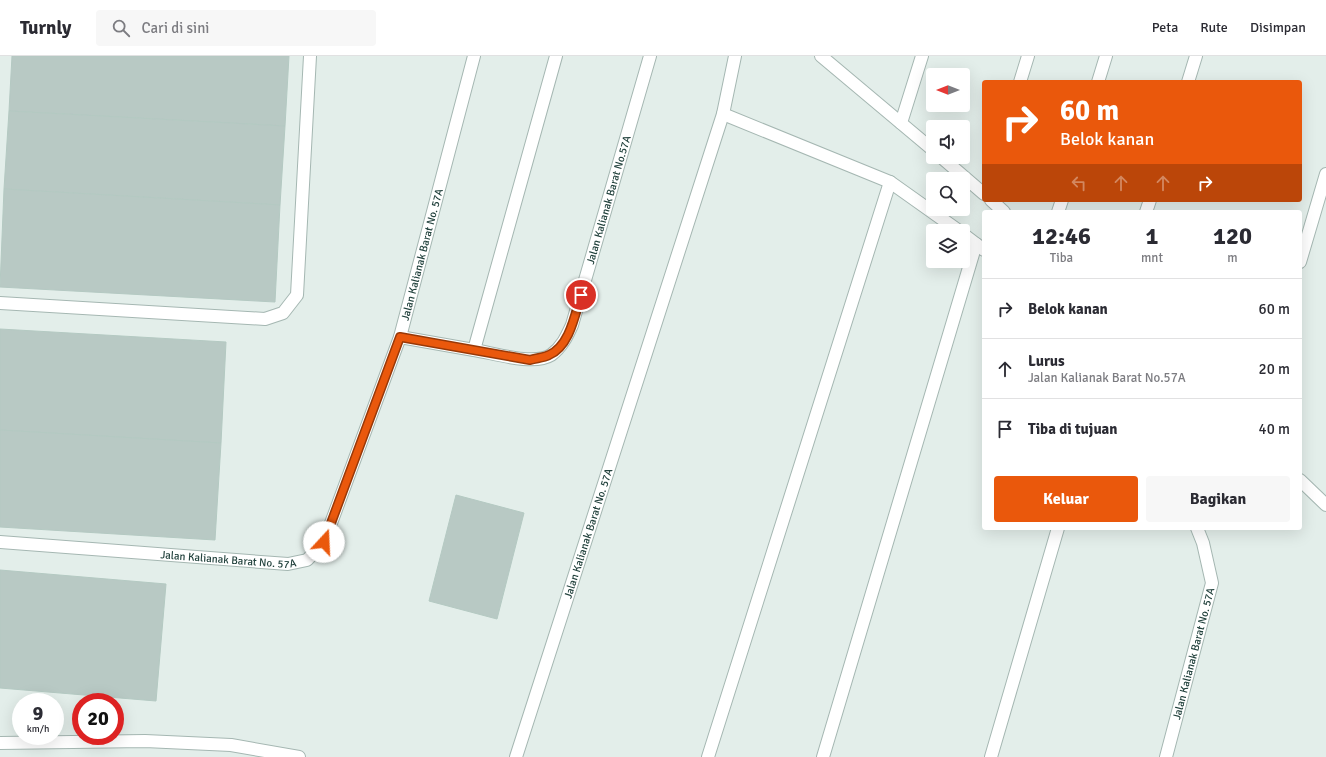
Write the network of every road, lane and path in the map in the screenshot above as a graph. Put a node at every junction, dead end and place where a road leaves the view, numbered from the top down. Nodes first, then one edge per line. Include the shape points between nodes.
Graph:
1 (310, 56) edge
2 (474, 56) edge
3 (556, 56) edge
4 (650, 56) edge
5 (735, 56) edge
6 (922, 56) edge
7 (1028, 56) edge
8 (1106, 56) edge
9 (1196, 56) edge
10 (827, 58) edge
11 (1021, 80) edge
12 (1099, 80) edge
13 (1189, 80) edge
14 (723, 114) junction
15 (901, 123) junction
16 (926, 144) edge
17 (949, 164) edge
18 (1326, 174) edge
19 (890, 182) junction
20 (982, 192) edge
21 (993, 202) edge
22 (1002, 210) edge
23 (949, 224) edge
24 (970, 239) edge
25 (980, 247) edge
26 (1302, 255) edge
27 (0, 303) edge
28 (400, 337) junction
29 (474, 350) junction
30 (1302, 482) edge
31 (1326, 505) edge
32 (1057, 530) edge
33 (1198, 530) edge
34 (0, 542) edge
35 (0, 743) edge
36 (299, 757) edge
37 (516, 757) edge
38 (708, 757) edge
39 (823, 757) edge
40 (991, 757) edge
41 (1166, 757) edge

1 - 27 lane via 297,295 283,313 265,319
2 - 28 lane, Jalan Kalianak Barat No. 57A
3 - 29 lane
4 - 29 lane, Jalan Kalianak Barat No.57A via 572,325 564,342 550,355 530,360
5 - 14 lane, Jalan Kalianak Barat No. 57A
6 - 15 lane
7 - 11 lane
8 - 12 lane
9 - 13 lane
10 - 15 lane
14 - 19 lane
14 - 37 lane, Jalan Kalianak Barat No. 57A
15 - 16 lane
17 - 20 lane
18 - 26 lane
19 - 23 lane
19 - 38 lane
21 - 22 lane
24 - 25 lane
25 - 39 lane
28 - 29 lane, Jalan Kalianak Barat No.57A
28 - 34 lane, Jalan Kalianak Barat No. 57A via 324,542 307,560 288,564
30 - 31 lane
32 - 40 lane
33 - 41 lane, Jalan Kalianak Barat No. 57A via 1212,583
35 - 36 lane via 160,741 231,745

